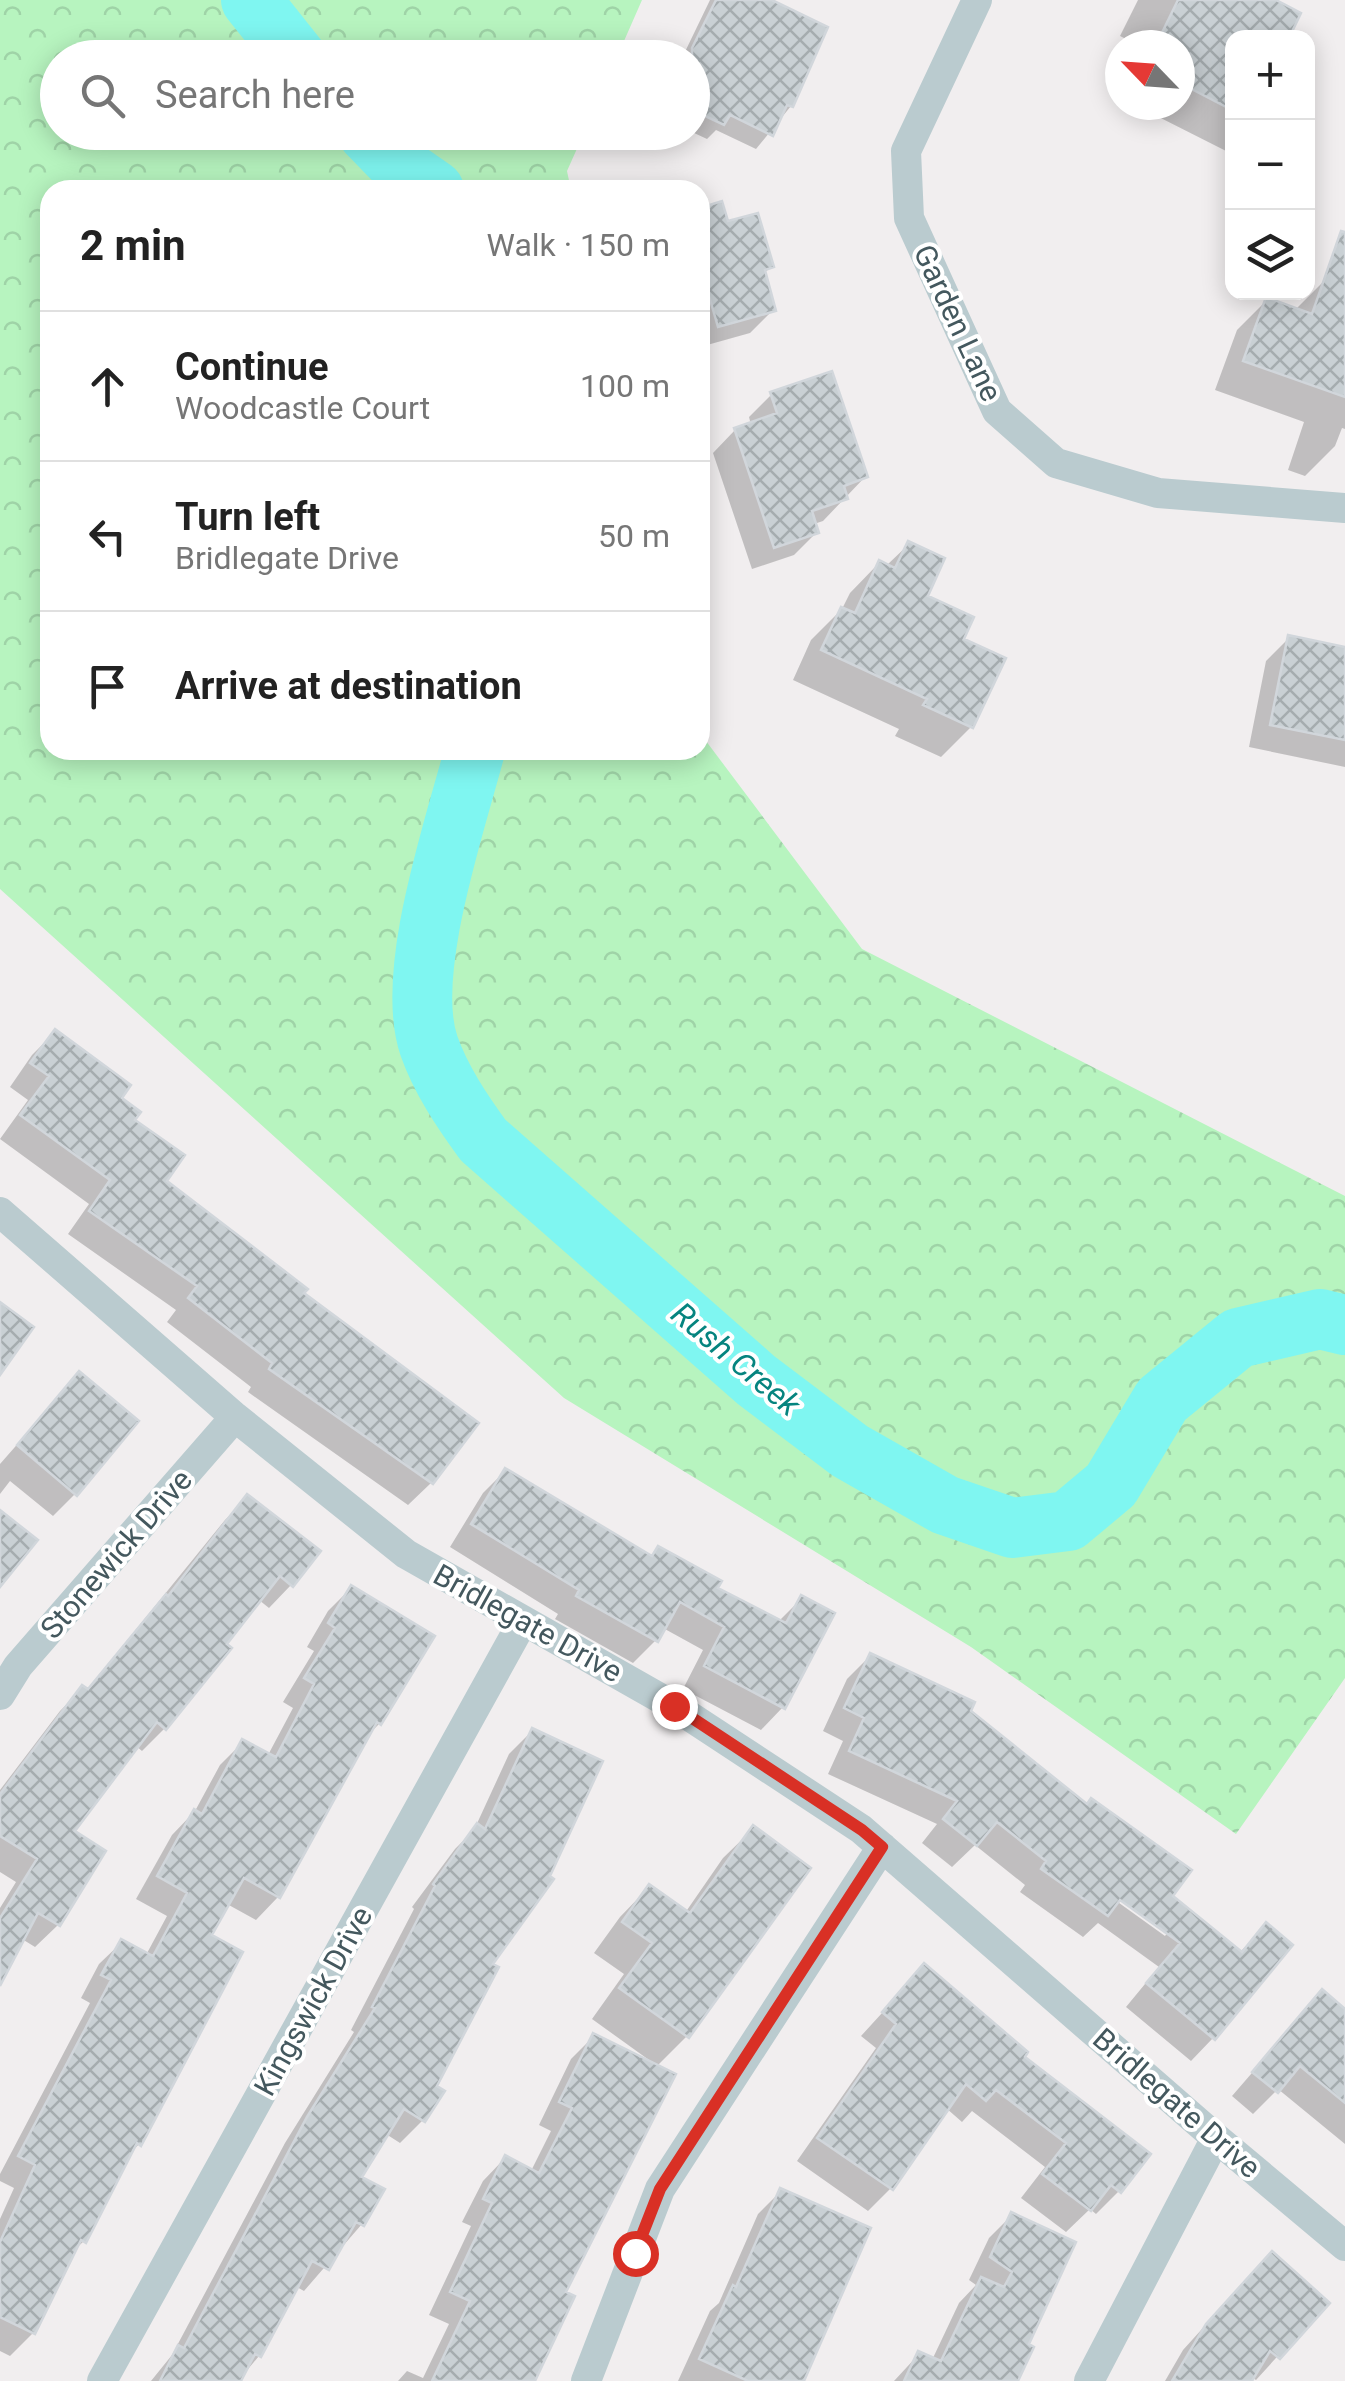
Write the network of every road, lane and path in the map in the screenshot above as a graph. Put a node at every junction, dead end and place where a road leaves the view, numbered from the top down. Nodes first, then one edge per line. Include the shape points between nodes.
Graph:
1 (977, 0) edge
2 (1345, 508) edge
3 (0, 1212) edge
4 (235, 1417) junction
5 (523, 1621) junction
6 (0, 1695) edge
7 (882, 1847) junction
8 (1216, 2138) junction
9 (1345, 2246) edge
10 (102, 2381) edge
11 (586, 2381) edge
12 (1090, 2381) edge

1 - 2 street, Garden Lane via 906,152 908,205 998,411 1056,463 1158,493
3 - 4 street, Bridlegate Drive
4 - 5 street, Bridlegate Drive via 406,1554
4 - 6 street, Stonewick Drive
5 - 7 street, Bridlegate Drive via 674,1706
5 - 10 street, Kingswick Drive
7 - 8 street, Bridlegate Drive
7 - 11 street via 660,2189
8 - 9 street, Bridlegate Drive
8 - 12 street

